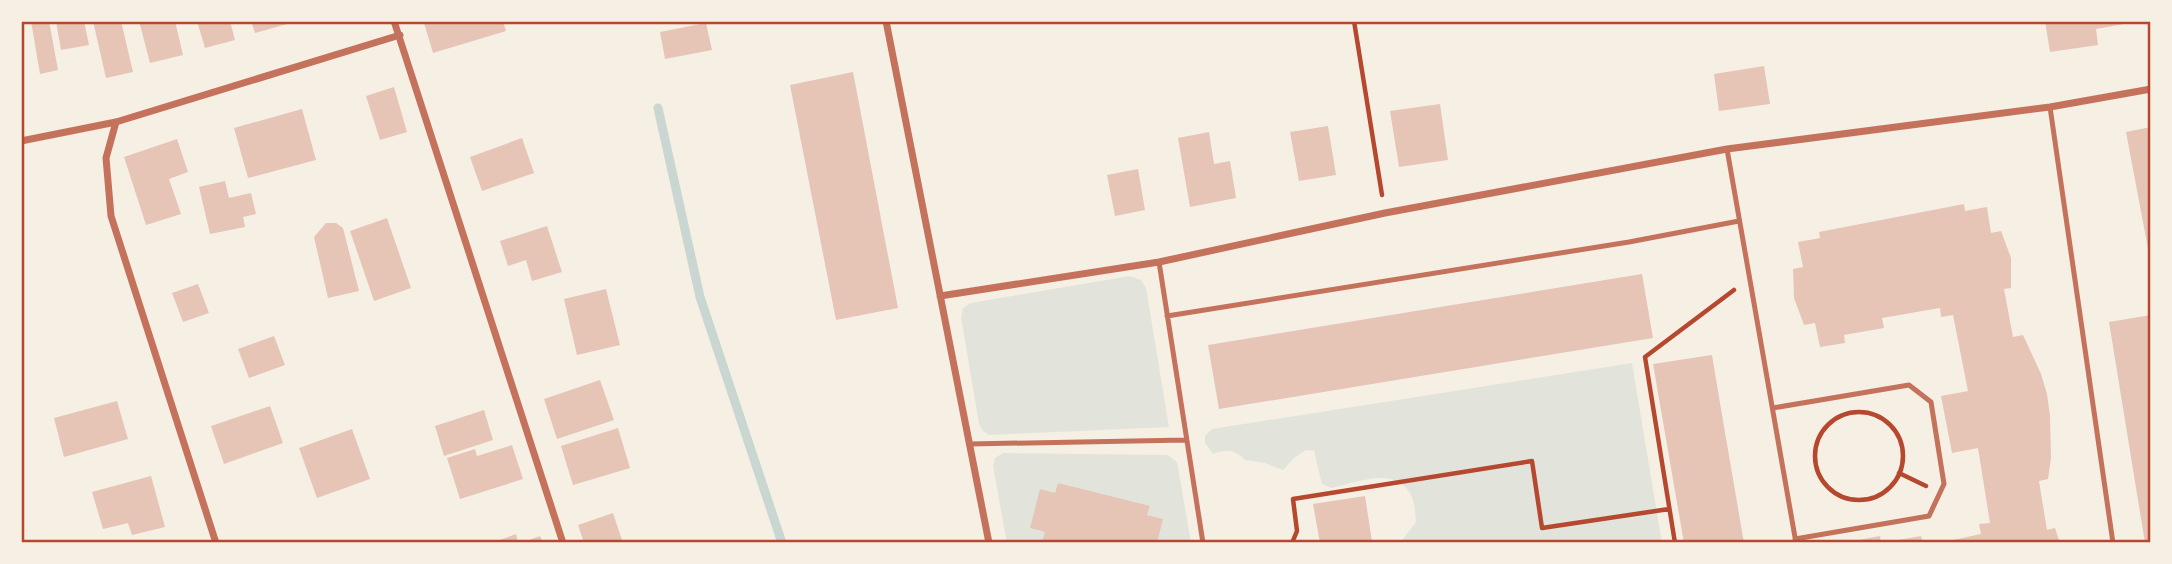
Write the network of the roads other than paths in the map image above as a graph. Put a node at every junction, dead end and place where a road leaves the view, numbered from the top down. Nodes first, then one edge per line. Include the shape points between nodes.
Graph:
1 (394, 21) edge
2 (886, 21) edge
3 (400, 35) junction
4 (2151, 89) edge
5 (2050, 107) junction
6 (116, 122) junction
7 (21, 141) edge
8 (1727, 149) junction
9 (1739, 221) junction
10 (1159, 262) junction
11 (940, 296) junction
12 (1167, 316) junction
13 (1773, 408) junction
14 (1186, 440) junction
15 (968, 444) junction
16 (1796, 541) edge
17 (216, 543) edge
18 (563, 543) edge
19 (989, 543) edge
20 (1203, 543) edge
21 (2113, 543) edge

1 - 3 street
2 - 11 street
3 - 6 street
3 - 18 street
4 - 5 street
5 - 8 street
5 - 21 lane
6 - 7 street
6 - 17 street via 106,158 111,216
8 - 9 lane
8 - 10 street via 1385,213
9 - 12 lane
9 - 13 lane
10 - 11 street
10 - 12 lane
11 - 15 street
12 - 14 lane
13 - 16 lane
13 - 16 lane via 1909,385 1931,402 1944,484 1929,516
14 - 15 lane
14 - 20 lane
15 - 19 street

